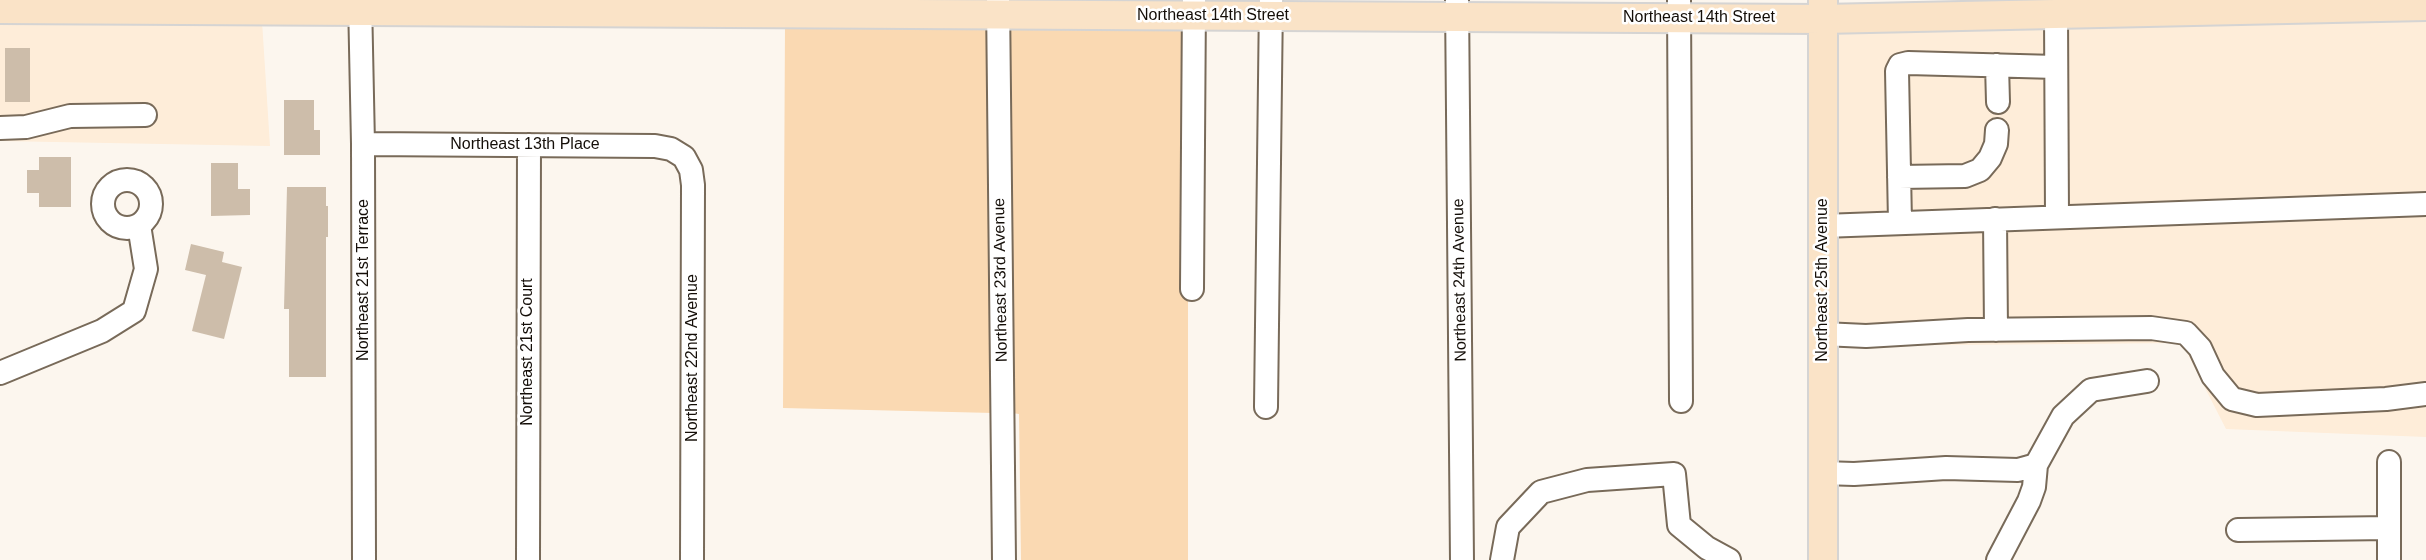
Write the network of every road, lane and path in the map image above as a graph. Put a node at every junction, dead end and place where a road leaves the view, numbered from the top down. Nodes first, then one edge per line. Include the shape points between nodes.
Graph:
1 (2259, 4) edge
2 (360, 5) edge
3 (2426, 6) edge
4 (788, 7) edge
5 (998, 7) edge
6 (1194, 8) edge
7 (1271, 8) edge
8 (1679, 8) edge
9 (0, 9) edge
10 (1457, 9) edge
11 (1823, 9) edge
12 (2056, 14) junction
13 (1997, 65) junction
14 (2056, 67) junction
15 (1998, 102) dead end
16 (145, 115) dead end
17 (0, 128) edge
18 (1997, 130) dead end
19 (363, 144) junction
20 (529, 145) junction
21 (684, 158) joint
22 (1899, 177) junction
23 (2426, 204) edge
24 (2057, 217) junction
25 (1995, 219) junction
26 (1900, 222) junction
27 (139, 225) dead end
28 (1823, 226) junction
29 (1192, 289) dead end
30 (1996, 330) junction
31 (1823, 334) junction
32 (0, 373) edge
33 (2147, 381) dead end
34 (2426, 394) edge
35 (1681, 401) dead end
36 (1266, 407) dead end
37 (2389, 462) dead end
38 (2036, 465) junction
39 (1822, 473) junction
40 (2389, 528) junction
41 (2238, 530) dead end
42 (364, 560) edge
43 (528, 560) edge
44 (692, 560) edge
45 (1004, 560) edge
46 (1462, 560) edge
47 (1502, 560) edge
48 (1729, 560) edge
49 (1822, 560) edge
50 (1998, 560) edge
51 (2389, 560) edge

1 - 3 main road, Northeast 14th Street
1 - 12 main road, Northeast 14th Street
2 - 4 main road, Northeast 14th Street
2 - 9 main road, Northeast 14th Street
2 - 19 street, Northeast 21st Terrace
4 - 5 main road, Northeast 14th Street
5 - 6 main road, Northeast 14th Street
5 - 45 street, Northeast 23rd Avenue
6 - 7 main road, Northeast 14th Street
6 - 29 street
7 - 10 main road, Northeast 14th Street
7 - 36 street
8 - 10 main road, Northeast 14th Street
8 - 11 main road, Northeast 14th Street
8 - 35 street
10 - 46 street, Northeast 24th Avenue
11 - 12 main road, Northeast 14th Street
11 - 28 main road, Northeast 25th Avenue
12 - 14 street
13 - 14 street
13 - 15 street
13 - 22 street via 1900,65
14 - 24 street
16 - 17 street via 70,116 26,127
18 - 22 street via 1996,144 1980,170 1965,176
19 - 20 street, Northeast 13th Place
19 - 42 street, Northeast 21st Terrace
20 - 21 street, Northeast 13th Place via 655,146 671,149
20 - 43 street, Northeast 21st Court
21 - 44 street, Northeast 22nd Avenue via 692,170 693,185
22 - 26 street
23 - 24 street
24 - 25 street
25 - 26 street
25 - 30 street
26 - 28 street
27 - 32 street via 146,269 134,311 102,331
28 - 31 main road, Northeast 25th Avenue
30 - 31 street
30 - 34 street via 2151,328 2186,333 2232,399 2257,405
31 - 39 main road, Northeast 25th Avenue
33 - 38 street via 2091,390 2063,416
37 - 40 street
38 - 39 street via 2018,470 1946,468
38 - 50 street via 2029,501
39 - 49 main road, Northeast 25th Avenue
40 - 41 street
40 - 51 street
47 - 48 street via 1508,527 1541,492 1587,480 1674,474 1679,525

